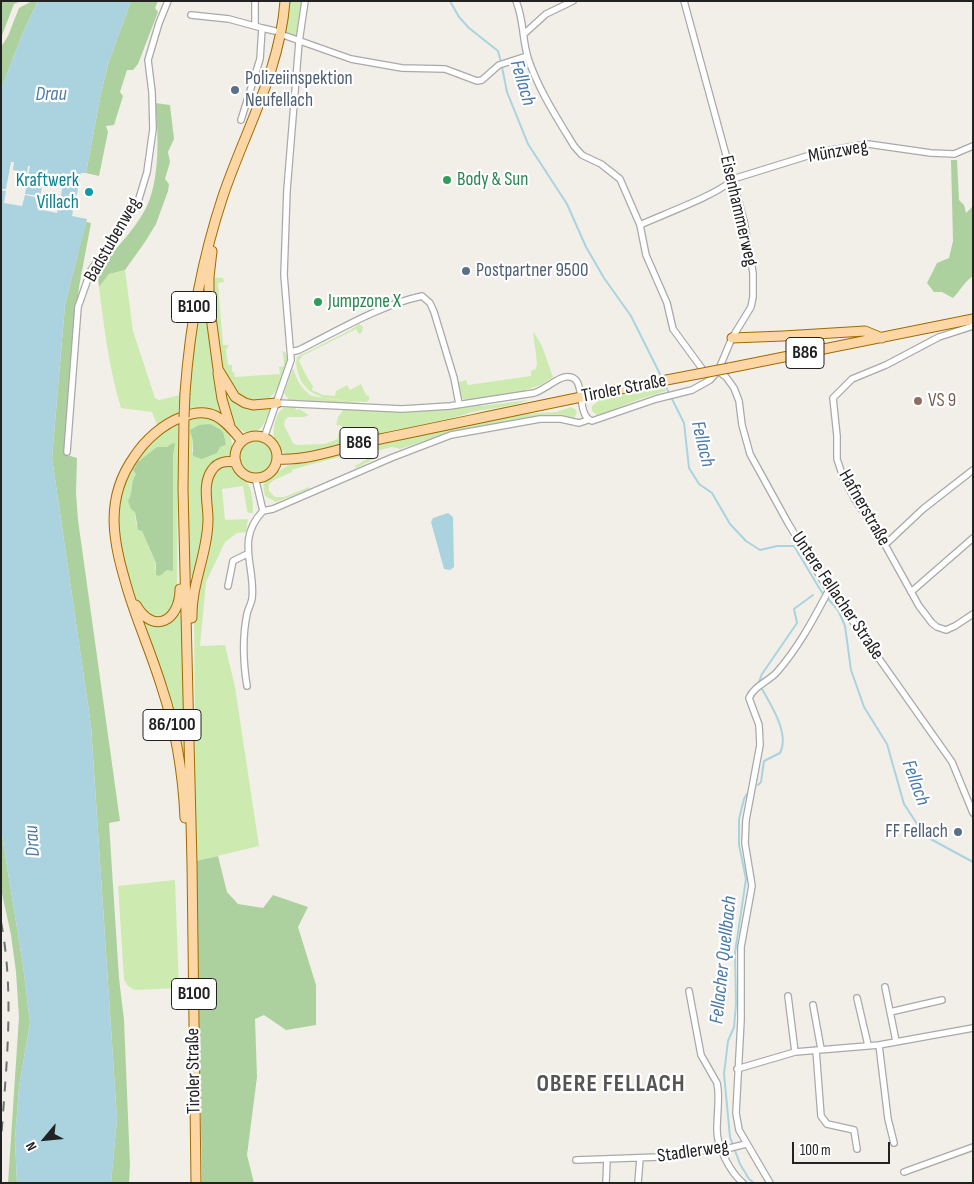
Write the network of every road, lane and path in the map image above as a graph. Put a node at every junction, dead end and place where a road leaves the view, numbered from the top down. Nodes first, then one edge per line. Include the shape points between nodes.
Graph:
1 (168, 1) edge
2 (255, 1) edge
3 (285, 1) edge
4 (305, 1) edge
5 (516, 1) edge
6 (573, 1) edge
7 (684, 1) edge
8 (191, 15) dead end
9 (254, 26) junction
10 (262, 28) junction
11 (275, 31) dead end
12 (524, 34) junction
13 (286, 36) dead end
14 (299, 42) junction
15 (527, 56) junction
16 (241, 120) dead end
17 (973, 146) edge
18 (733, 179) junction
19 (215, 223) junction
20 (640, 225) junction
21 (973, 319) edge
22 (973, 326) edge
23 (732, 338) junction
24 (882, 338) junction
25 (291, 352) junction
26 (218, 368) junction
27 (718, 371) junction
28 (710, 380) junction
29 (581, 397) junction
30 (277, 403) junction
31 (458, 404) junction
32 (588, 420) junction
33 (230, 426) junction
34 (264, 438) junction
35 (242, 442) junction
36 (67, 452) dead end
37 (277, 459) junction
38 (236, 462) junction
39 (973, 470) edge
40 (255, 477) junction
41 (263, 511) junction
42 (973, 538) edge
43 (884, 543) junction
44 (247, 554) junction
45 (185, 558) junction
46 (228, 586) dead end
47 (128, 590) junction
48 (911, 592) junction
49 (827, 595) junction
50 (973, 614) edge
51 (187, 650) junction
52 (247, 686) dead end
53 (973, 814) edge
54 (192, 864) junction
55 (885, 987) dead end
56 (689, 991) dead end
57 (788, 996) dead end
58 (857, 998) dead end
59 (942, 1000) dead end
60 (813, 1005) dead end
61 (890, 1012) junction
62 (973, 1028) edge
63 (896, 1041) junction
64 (868, 1045) junction
65 (879, 1046) junction
66 (819, 1050) junction
67 (795, 1052) junction
68 (737, 1069) junction
69 (894, 1143) dead end
70 (746, 1144) junction
71 (973, 1147) edge
72 (857, 1149) dead end
73 (722, 1150) junction
74 (607, 1158) junction
75 (640, 1158) junction
76 (576, 1160) dead end
77 (904, 1172) dead end
78 (196, 1183) edge
79 (606, 1183) edge
80 (638, 1183) edge
81 (743, 1183) edge
82 (770, 1183) edge

1 - 36 street, Badstubenweg via 148,60 153,128 145,179 138,202 91,270 78,307
2 - 9 street
3 - 19 main road, B100 via 269,77
4 - 14 street
5 - 12 street
6 - 12 street via 546,14
7 - 18 street, Eisenhammerweg
8 - 9 street via 229,19
9 - 10 street
10 - 11 street
10 - 16 street via 260,59
12 - 15 street
13 - 14 street
14 - 15 street via 351,59 402,68 445,69 477,81 502,64
14 - 25 street via 284,275
15 - 20 street via 536,80 574,146 582,155 601,164 620,179
17 - 18 street, Münzweg via 954,154 868,144 820,152
18 - 20 street, Münzweg via 714,192
18 - 23 street, Eisenhammerweg via 753,273 753,297
19 - 26 main road via 208,302
19 - 45 main road, B100, bridge via 194,306 188,350 184,445
20 - 28 street via 646,255 667,304 673,329
21 - 24 main road, Tiroler Straße / B86
22 - 43 street, Hafnerstraße via 940,337 886,366 852,378 833,398 840,469 854,498
23 - 24 main road via 865,331
23 - 27 street, Eisenhammerweg
24 - 29 main road, Tiroler Straße / B86, bridge
25 - 30 street
25 - 31 street via 366,317 422,296 434,312 454,378
26 - 30 main road via 235,397 245,403
26 - 33 main road, 86/100
27 - 28 street, Eisenhammerweg
27 - 49 street, Untere Fellacher Straße via 734,388 750,454
28 - 32 street, Eisenhammerweg via 692,390 602,419
29 - 31 street via 577,383 566,376 534,393
29 - 32 street via 583,413
29 - 37 main road, Tiroler Straße / B86 via 362,442 306,458
30 - 31 street via 402,409
30 - 34 street
32 - 41 street, Eisenhammerweg via 579,423 540,419 451,435
33 - 35 main road, 86/100
33 - 47 main road, 86/100 via 207,412 186,415 152,436 129,464 121,479 113,518 117,556
34 - 35 main road via 250,437
34 - 37 main road via 274,446
35 - 38 main road via 236,452
37 - 40 main road via 271,471
38 - 40 main road via 242,472
38 - 51 main road via 218,464 208,478 208,532 195,586 192,634
39 - 43 street
40 - 41 street
41 - 44 street via 251,530
42 - 48 street
43 - 48 street, Hafnerstraße
44 - 46 street via 233,561
44 - 52 street via 252,599 243,643
45 - 47 main road, 86/100 via 180,577 180,599 171,617 164,621 148,620 142,615
45 - 51 main road, B100
47 - 54 main road, 86/100 via 170,715 182,784 186,855
48 - 50 street, Hafnerstraße via 925,616 942,629 955,626
49 - 53 street, Untere Fellacher Straße via 952,762
49 - 68 street via 802,639 776,673 753,689 749,698 759,725 760,745 746,820 745,843 752,886 741,947
51 - 54 main road, B100
54 - 78 main road, Tiroler Straße / B100
55 - 61 street
56 - 73 street via 702,1054 717,1083 717,1133
57 - 67 street
58 - 64 street
59 - 61 street
60 - 66 street
61 - 63 street
62 - 63 street
63 - 65 street
64 - 65 street
64 - 66 street
65 - 69 street
66 - 67 street
66 - 72 street via 821,1116 827,1124 854,1130
67 - 68 street
68 - 70 street via 736,1122
70 - 73 street, Stadlerweg
70 - 82 street
71 - 77 street
73 - 75 street, Stadlerweg via 716,1146 687,1156
73 - 81 street via 726,1162
74 - 75 street, Stadlerweg
74 - 76 street, Stadlerweg
74 - 79 street
75 - 80 street, Stadlerweg

